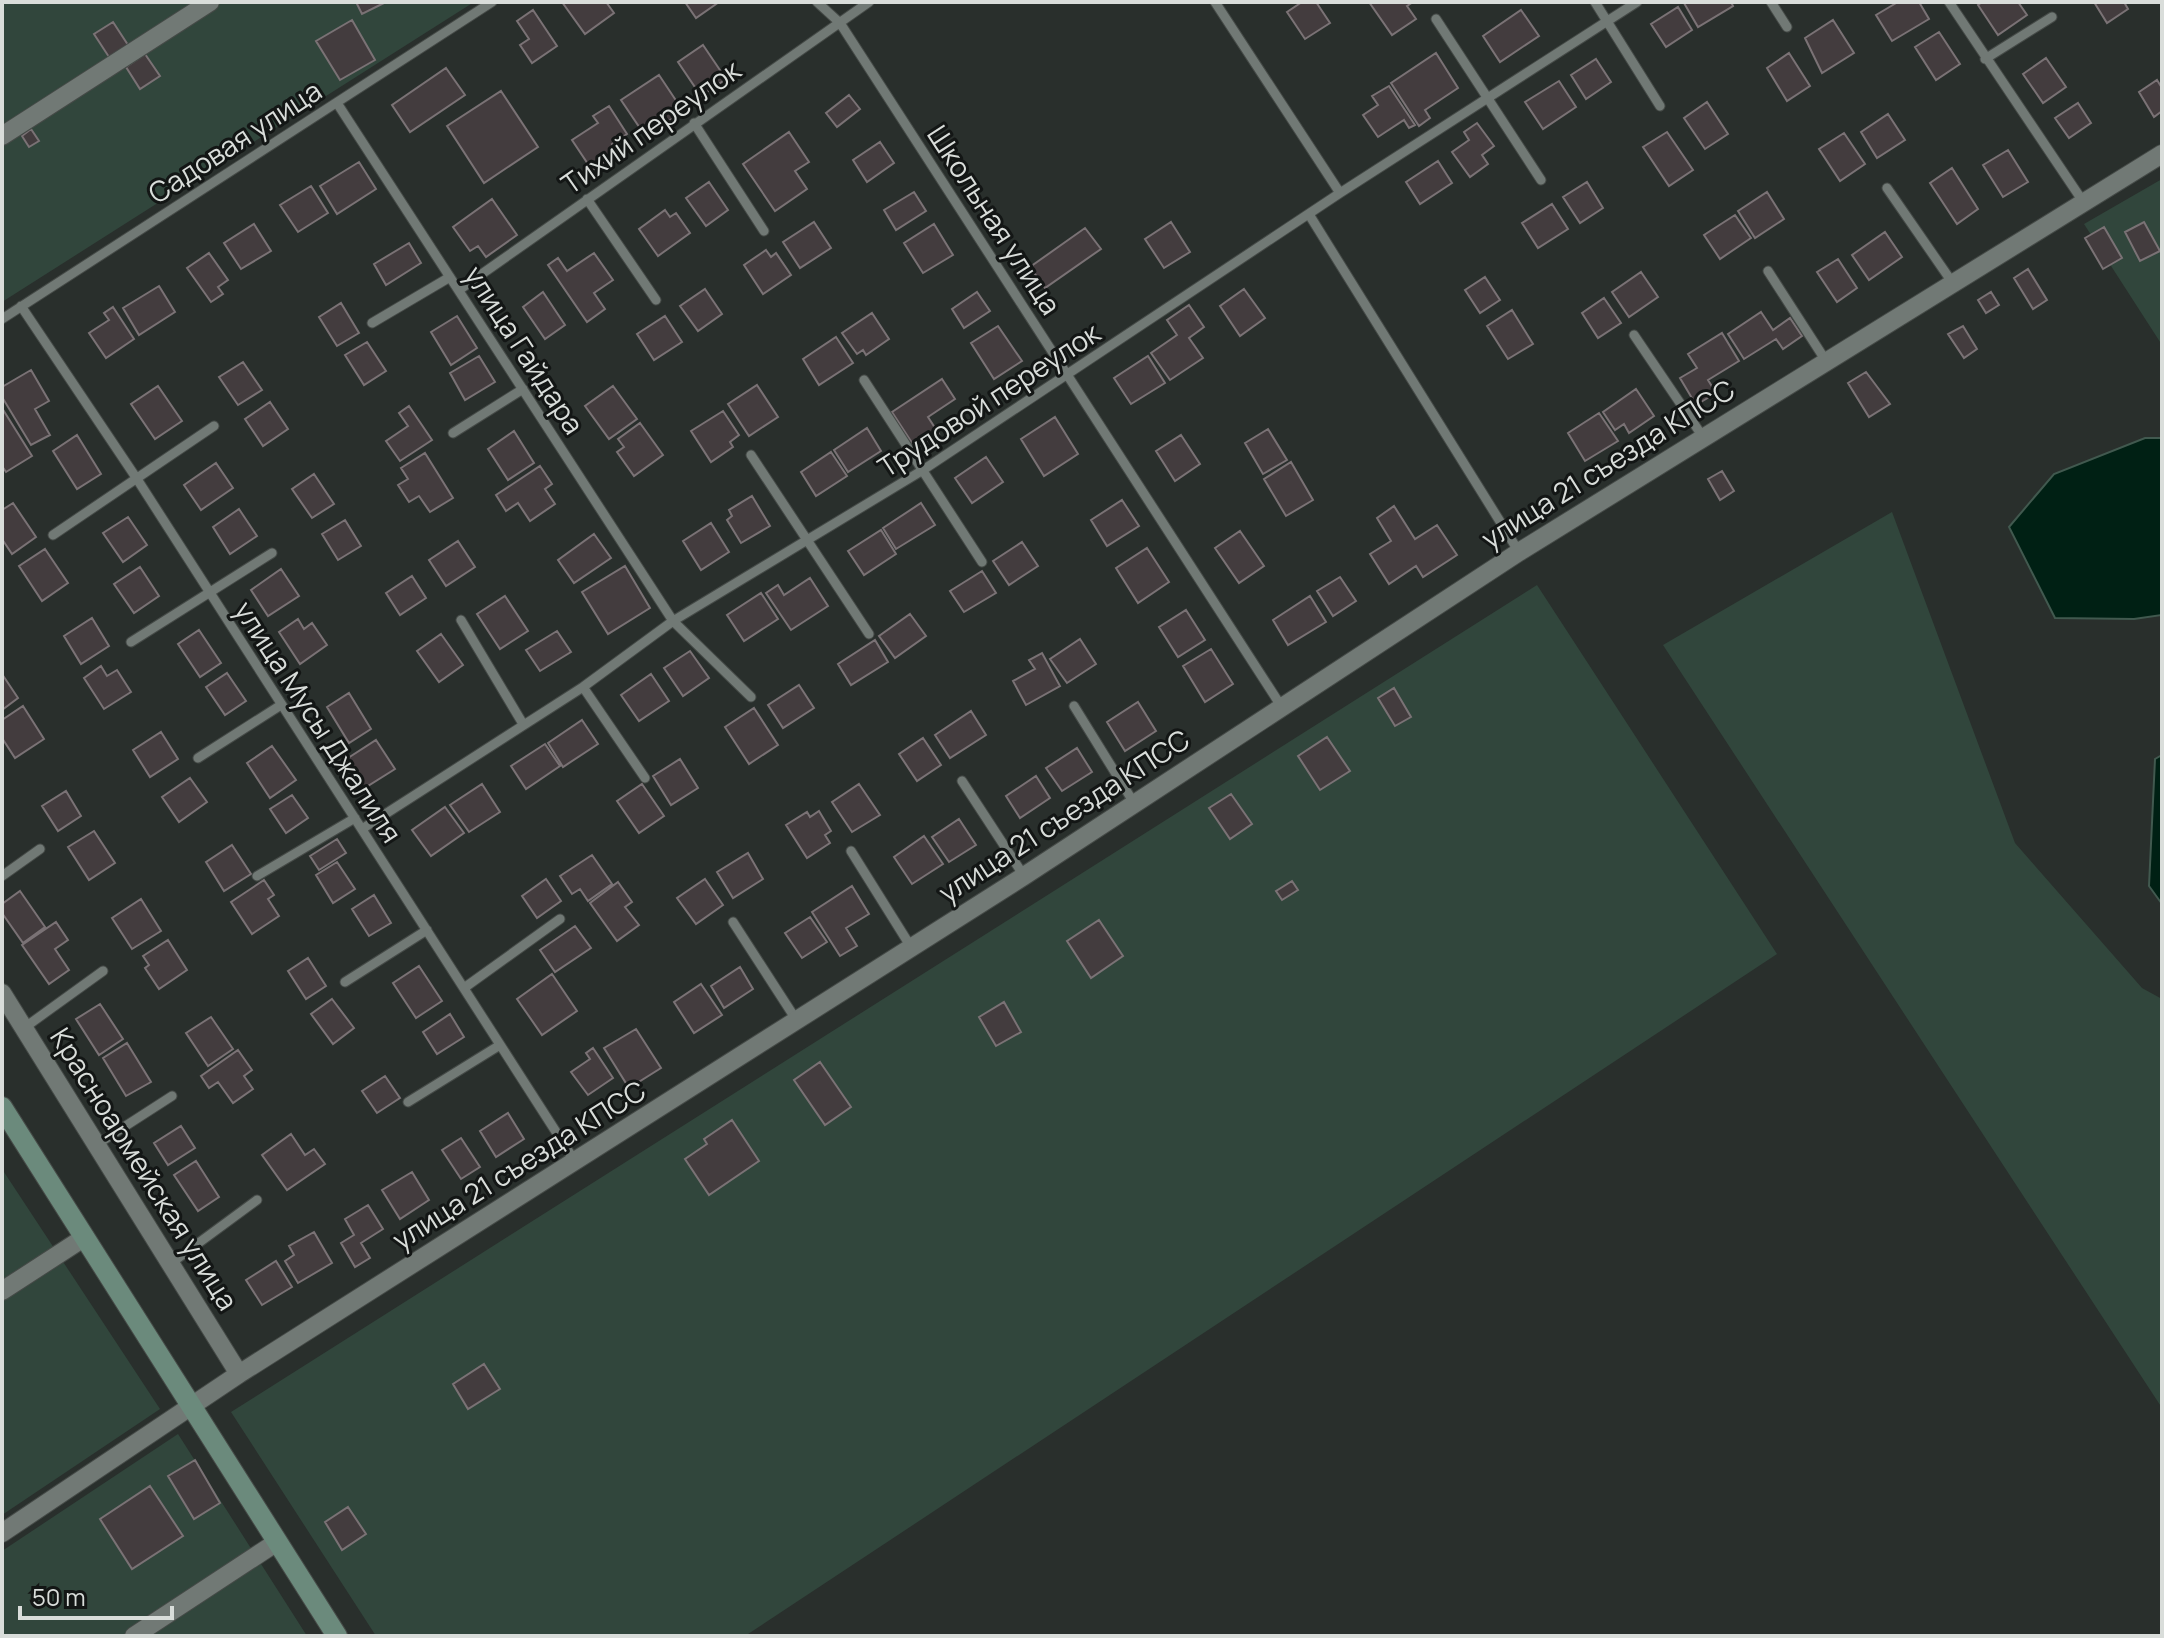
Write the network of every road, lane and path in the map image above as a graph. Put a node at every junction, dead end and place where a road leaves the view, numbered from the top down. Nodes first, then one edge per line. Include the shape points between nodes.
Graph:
1 (210, 2) edge
2 (492, 2) edge
3 (817, 2) edge
4 (869, 2) edge
5 (1215, 2) edge
6 (1595, 2) edge
7 (1637, 2) edge
8 (1771, 2) edge
9 (1949, 2) edge
10 (2052, 17) dead end
11 (1436, 19) dead end
12 (1607, 21) junction
13 (840, 23) junction
14 (1787, 27) dead end
15 (1985, 59) junction
16 (1487, 96) junction
17 (337, 103) junction
18 (1660, 106) dead end
19 (694, 123) junction
20 (2, 136) edge
21 (2162, 154) edge
22 (1541, 180) dead end
23 (1887, 188) dead end
24 (1340, 193) junction
25 (587, 199) junction
26 (2084, 203) junction
27 (1310, 216) junction
28 (764, 231) dead end
29 (1768, 271) dead end
30 (450, 277) junction
31 (1952, 282) junction
32 (459, 290) junction
33 (656, 300) dead end
34 (21, 306) junction
35 (2, 319) edge
36 (372, 323) dead end
37 (1634, 335) dead end
38 (1826, 361) junction
39 (1067, 375) junction
40 (864, 380) dead end
41 (523, 389) junction
42 (214, 426) dead end
43 (453, 433) dead end
44 (1703, 437) junction
45 (751, 455) dead end
46 (923, 470) junction
47 (137, 479) junction
48 (53, 535) dead end
49 (808, 542) junction
50 (1519, 552) junction
51 (272, 553) dead end
52 (982, 562) dead end
53 (208, 593) junction
54 (461, 620) dead end
55 (673, 621) junction
56 (869, 634) dead end
57 (131, 642) dead end
58 (583, 687) junction
59 (751, 697) dead end
60 (281, 705) junction
61 (1074, 706) dead end
62 (1283, 709) junction
63 (523, 724) junction
64 (198, 758) dead end
65 (645, 778) dead end
66 (962, 781) dead end
67 (1134, 803) junction
68 (355, 818) junction
69 (362, 829) junction
70 (40, 849) dead end
71 (851, 851) dead end
72 (2, 876) edge
73 (257, 876) dead end
74 (1024, 876) junction
75 (560, 919) dead end
76 (733, 922) dead end
77 (427, 930) junction
78 (911, 947) junction
79 (103, 971) dead end
80 (345, 982) dead end
81 (464, 988) junction
82 (2, 993) edge
83 (797, 1021) junction
84 (24, 1028) junction
85 (500, 1045) junction
86 (172, 1096) dead end
87 (408, 1102) dead end
88 (5, 1119) edge
89 (96, 1145) junction
90 (576, 1163) junction
91 (257, 1200) dead end
92 (85, 1237) junction
93 (170, 1264) junction
94 (2, 1291) edge
95 (239, 1374) junction
96 (192, 1405) junction
97 (2, 1533) edge
98 (277, 1542) junction
99 (134, 1636) edge
100 (337, 1636) edge

1 - 20 street
2 - 17 lane, Садовая улица
3 - 13 lane, Школьная улица
4 - 13 lane, Тихий переулок
5 - 24 lane
6 - 12 lane
7 - 12 lane, Трудовой переулок
8 - 14 lane
9 - 15 lane
10 - 15 lane
11 - 16 lane
12 - 16 lane, Трудовой переулок
12 - 18 lane
13 - 19 lane, Тихий переулок
13 - 39 lane, Школьная улица
15 - 26 lane
16 - 22 lane
16 - 24 lane, Трудовой переулок
17 - 30 lane, улица Гайдара
17 - 34 lane, Садовая улица
19 - 25 lane, Тихий переулок
19 - 28 lane
21 - 26 street, улица 21 съезда КПСС
23 - 31 lane
24 - 27 lane, Трудовой переулок
25 - 32 lane, Тихий переулок
25 - 33 lane
26 - 31 street, улица 21 съезда КПСС
27 - 39 lane, Трудовой переулок
27 - 50 lane
29 - 38 lane
30 - 32 lane, улица Гайдара
30 - 36 lane
31 - 38 street, улица 21 съезда КПСС
32 - 41 lane, улица Гайдара
34 - 35 lane, Садовая улица
34 - 47 lane, улица Мусы Джалиля
37 - 44 lane
38 - 44 street, улица 21 съезда КПСС
39 - 46 lane, Трудовой переулок
39 - 62 lane, Школьная улица
40 - 46 lane
41 - 43 lane
41 - 55 lane, улица Гайдара
42 - 47 lane
44 - 50 street, улица 21 съезда КПСС
45 - 49 lane
46 - 49 lane, Трудовой переулок
46 - 52 lane
47 - 48 lane
47 - 53 lane, улица Мусы Джалиля
49 - 55 lane, Трудовой переулок
49 - 56 lane
50 - 62 street, улица 21 съезда КПСС
51 - 53 lane
53 - 57 lane
53 - 60 lane, улица Мусы Джалиля
54 - 63 lane
55 - 58 lane, Трудовой переулок
55 - 59 lane, улица Гайдара
58 - 63 lane, Трудовой переулок
58 - 65 lane
60 - 64 lane
60 - 68 lane, улица Мусы Джалиля
61 - 67 lane
62 - 67 street, улица 21 съезда КПСС
63 - 69 lane, Трудовой переулок
66 - 74 lane
67 - 74 street, улица 21 съезда КПСС
68 - 69 lane, улица Мусы Джалиля
68 - 73 lane
69 - 77 lane, улица Мусы Джалиля
70 - 72 lane
71 - 78 lane
74 - 78 street, улица 21 съезда КПСС
75 - 81 lane
76 - 83 lane
77 - 80 lane
77 - 81 lane, улица Мусы Джалиля
78 - 83 street, улица 21 съезда КПСС
79 - 84 lane
81 - 85 lane, улица Мусы Джалиля
82 - 84 street, Красноармейская улица
83 - 90 street, улица 21 съезда КПСС
84 - 89 street, Красноармейская улица
85 - 87 lane
85 - 90 lane, улица Мусы Джалиля
86 - 89 lane
88 - 92 main road
89 - 93 street, Красноармейская улица
90 - 95 street, улица 21 съезда КПСС
91 - 93 lane
92 - 94 street
92 - 96 main road
93 - 95 street, Красноармейская улица
95 - 96 street, улица 21 съезда КПСС
96 - 97 street, улица 21 съезда КПСС
96 - 98 main road
98 - 99 street
98 - 100 main road

